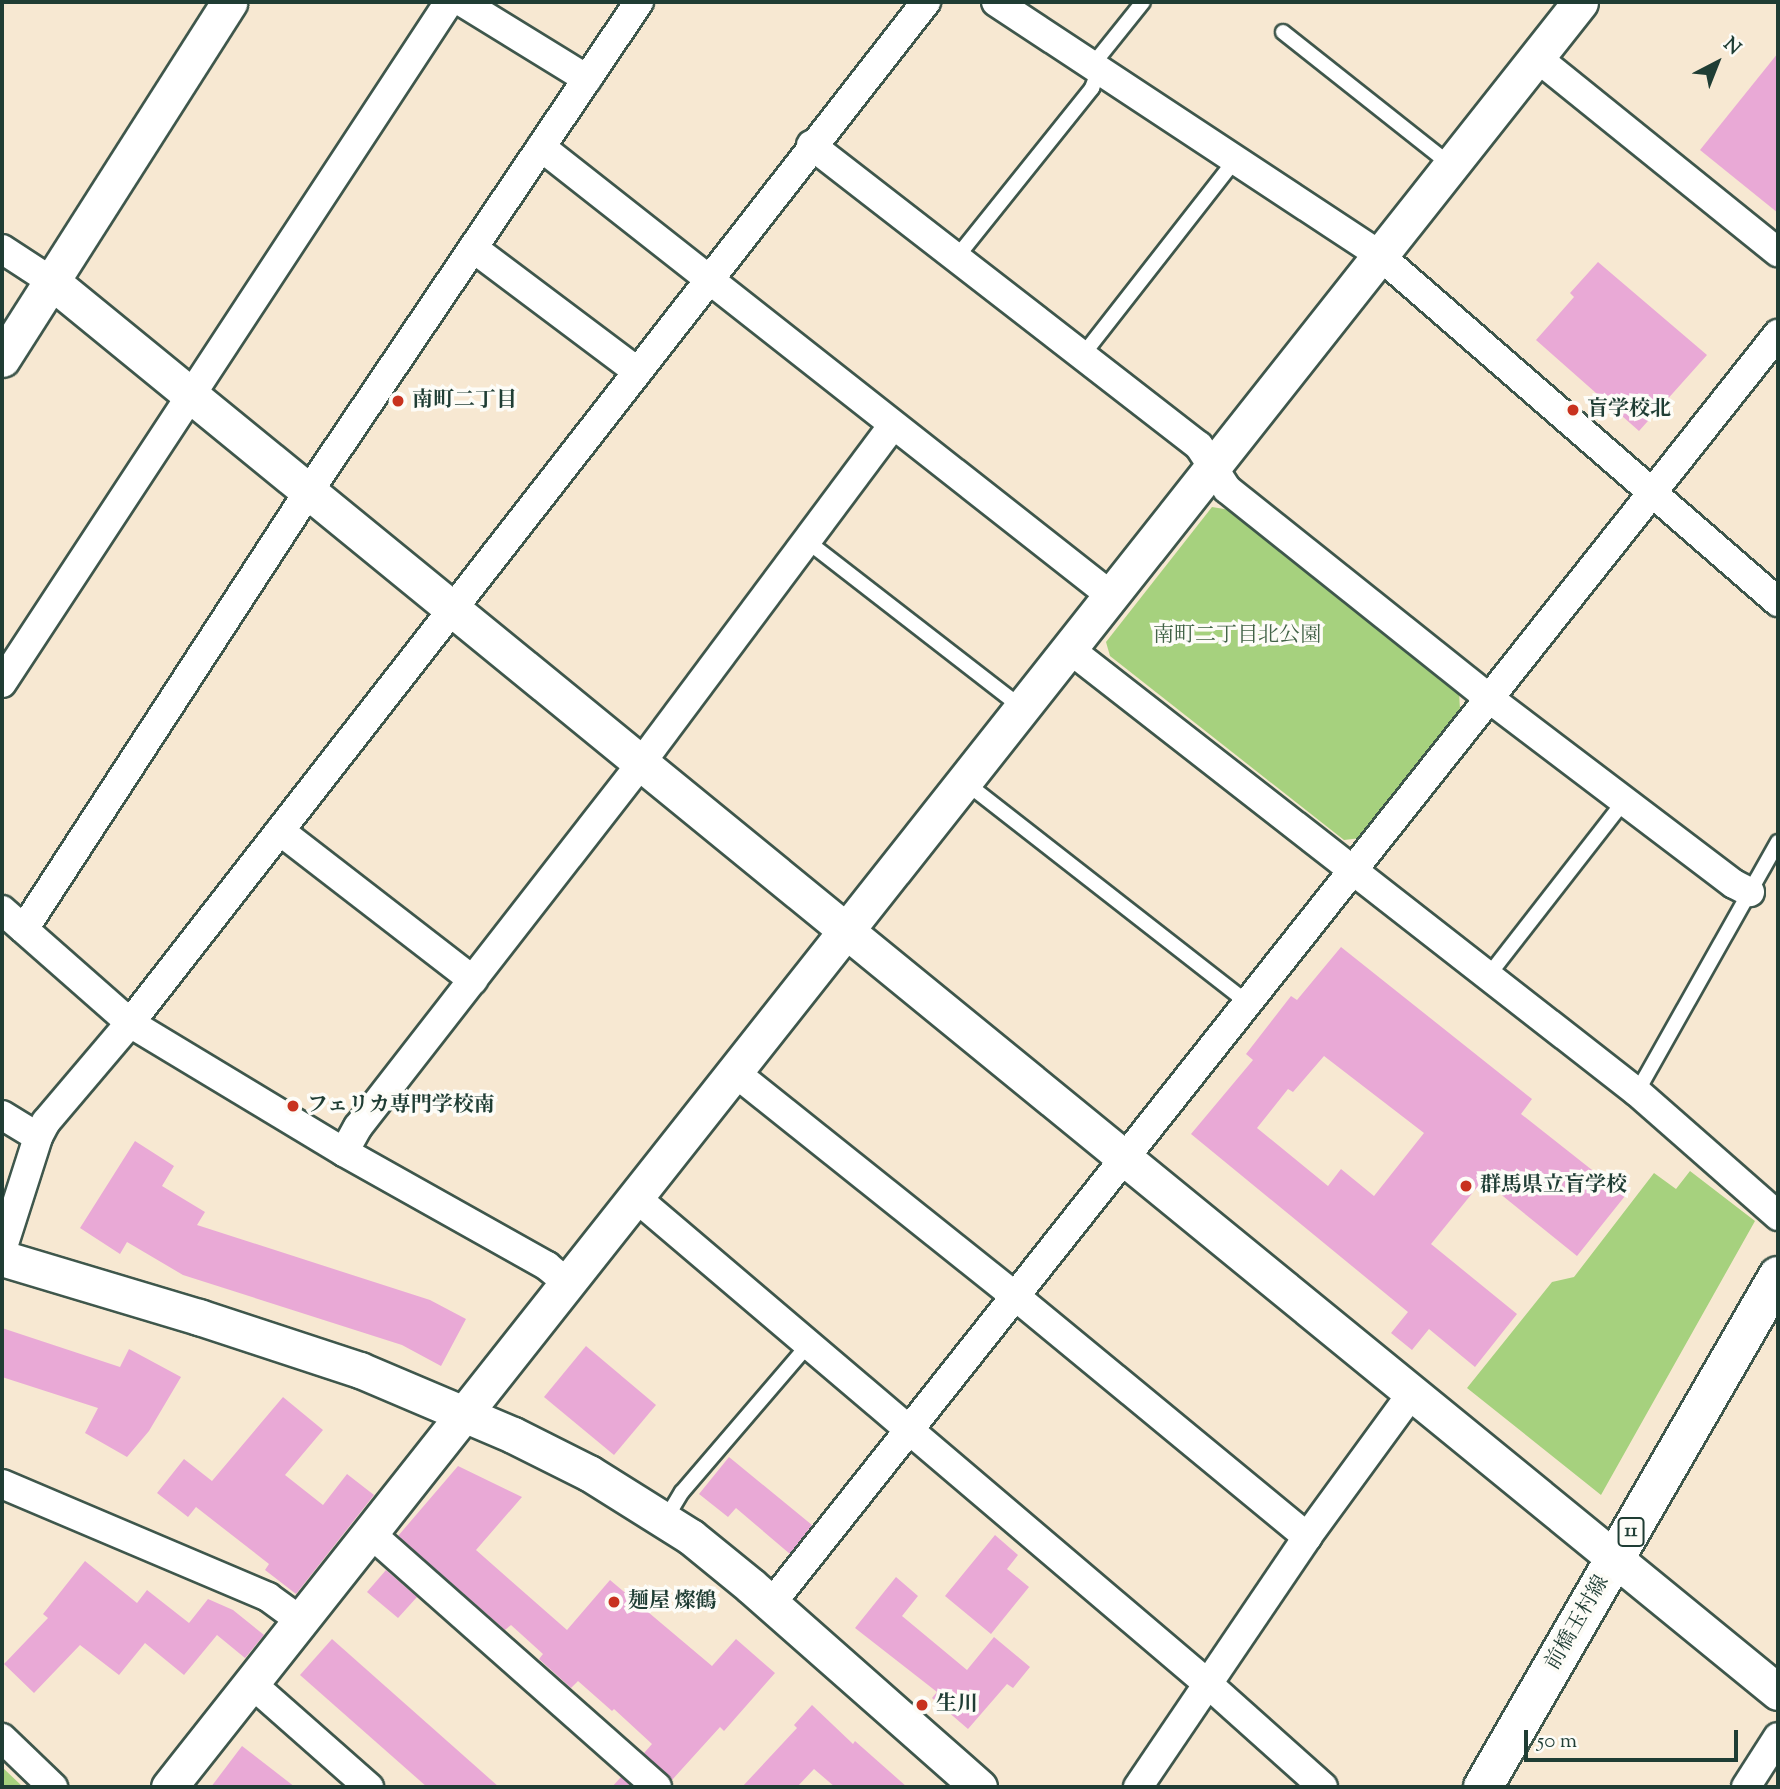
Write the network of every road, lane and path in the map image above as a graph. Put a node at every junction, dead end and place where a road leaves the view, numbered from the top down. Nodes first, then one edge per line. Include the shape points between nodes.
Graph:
1 (229, 2) edge
2 (449, 2) edge
3 (462, 2) edge
4 (639, 2) edge
5 (926, 2) edge
6 (996, 2) edge
7 (1143, 2) edge
8 (1580, 2) edge
9 (1283, 32) dead end
10 (1536, 57) junction
11 (1099, 70) junction
12 (587, 79) junction
13 (811, 145) junction
14 (541, 147) junction
15 (1235, 160) junction
16 (1451, 165) junction
17 (473, 248) junction
18 (2, 249) edge
19 (1778, 252) edge
20 (1379, 255) junction
21 (956, 258) junction
22 (710, 280) junction
23 (51, 281) junction
24 (1778, 334) edge
25 (1082, 356) junction
26 (2, 359) edge
27 (638, 372) junction
28 (189, 394) junction
29 (892, 426) junction
30 (1212, 467) junction
31 (1652, 491) junction
32 (309, 492) junction
33 (807, 541) junction
34 (1110, 595) junction
35 (1778, 602) edge
36 (453, 610) junction
37 (1068, 648) junction
38 (2, 682) edge
39 (1490, 699) junction
40 (1021, 707) junction
41 (641, 763) junction
42 (963, 780) junction
43 (1624, 801) junction
44 (280, 831) junction
45 (1778, 842) edge
46 (1354, 870) junction
47 (1750, 892) junction
48 (2, 910) edge
49 (24, 929) junction
50 (844, 930) junction
51 (1488, 976) junction
52 (472, 980) junction
53 (1248, 1003) junction
54 (130, 1023) junction
55 (733, 1071) junction
56 (1637, 1092) junction
57 (2, 1115) edge
58 (38, 1137) junction
59 (344, 1152) junction
60 (1125, 1158) junction
61 (634, 1196) junction
62 (1778, 1216) edge
63 (2, 1250) edge
64 (2, 1258) edge
65 (1778, 1276) edge
66 (566, 1282) junction
67 (1015, 1296) junction
68 (809, 1344) junction
69 (1412, 1394) junction
70 (463, 1412) junction
71 (910, 1430) junction
72 (2, 1484) edge
73 (666, 1520) junction
74 (370, 1533) junction
75 (1307, 1537) junction
76 (1615, 1559) junction
77 (771, 1604) junction
78 (301, 1621) junction
79 (252, 1684) junction
80 (1208, 1684) junction
81 (1778, 1692) edge
82 (1778, 1737) edge
83 (2, 1738) edge
84 (963, 1782) edge
85 (53, 1787) edge
86 (169, 1787) edge
87 (369, 1787) edge
88 (657, 1787) edge
89 (1138, 1787) edge
90 (1323, 1787) edge
91 (1482, 1787) edge
92 (1746, 1787) edge

1 - 23 street
2 - 28 street
3 - 12 street
4 - 12 street
5 - 13 street
6 - 11 street
7 - 11 lane via 1099,57
8 - 10 street
9 - 16 lane
10 - 16 street
10 - 19 street
11 - 15 street
11 - 21 lane via 1092,88
12 - 14 street
13 - 21 street
13 - 22 street
14 - 17 street
14 - 22 street
15 - 20 street
15 - 25 lane
16 - 20 street
17 - 27 street
17 - 32 street
18 - 23 street
20 - 30 street
20 - 31 street
21 - 25 street
22 - 27 street
22 - 29 street
23 - 26 street
23 - 28 street
24 - 31 street
25 - 30 street via 1199,446
27 - 36 street
28 - 32 street
28 - 38 street
29 - 33 street
29 - 34 street
30 - 34 street
30 - 39 street via 1227,489
31 - 35 street
31 - 39 street
32 - 36 street
32 - 49 street
33 - 40 lane
33 - 41 street
34 - 37 street
36 - 41 street
36 - 44 street
37 - 40 street
37 - 46 street
39 - 43 street
39 - 46 street
40 - 42 street
41 - 50 street
41 - 52 street
42 - 50 street
42 - 53 lane
43 - 47 street
43 - 51 lane
44 - 52 street
44 - 54 street
45 - 47 lane
46 - 51 street
46 - 53 street
47 - 56 lane
48 - 49 street
49 - 54 street
50 - 55 street
50 - 60 street
51 - 56 street
52 - 59 street via 358,1127
53 - 60 street
54 - 58 street
54 - 59 street
55 - 61 street
55 - 67 street
56 - 62 street
57 - 58 street
58 - 63 street
59 - 66 street via 547,1265
60 - 67 street
60 - 69 street
61 - 66 street
61 - 68 street
64 - 70 street via 297,1348
65 - 76 main road, 前橋玉村線 / 11
66 - 70 street
67 - 71 street
67 - 75 street
68 - 71 street
68 - 73 lane via 682,1492
69 - 75 street
69 - 76 street
70 - 73 street via 589,1473
70 - 74 street
71 - 77 street
71 - 80 street
72 - 78 street via 268,1597
73 - 77 street
74 - 78 street
74 - 88 street
75 - 80 street
76 - 81 street
76 - 91 main road, 前橋玉村線 / 11
77 - 84 street
78 - 79 street
79 - 86 street
79 - 87 street
80 - 89 street
80 - 90 street
82 - 92 street
83 - 85 street

